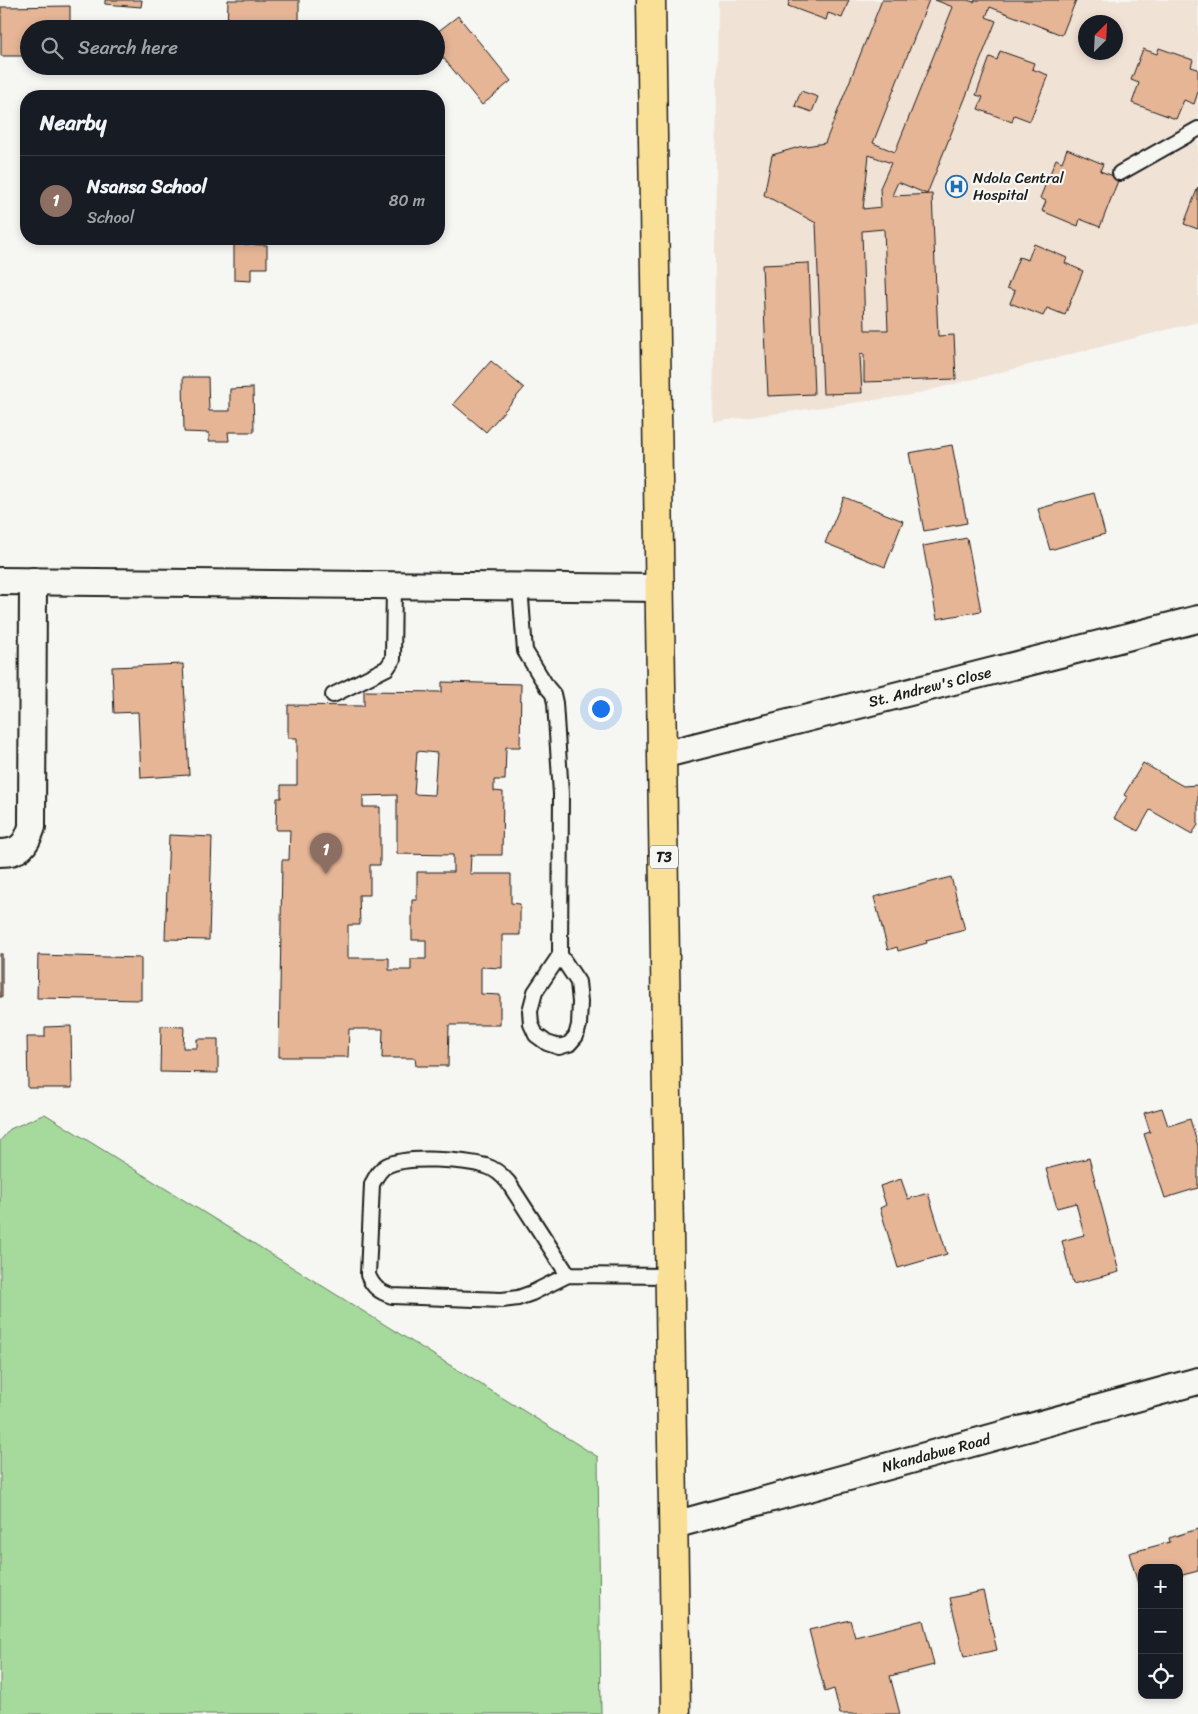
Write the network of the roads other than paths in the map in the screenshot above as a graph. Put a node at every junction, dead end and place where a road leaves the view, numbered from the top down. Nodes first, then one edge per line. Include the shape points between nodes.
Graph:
1 (652, 0) edge
2 (1198, 129) edge
3 (1120, 172) dead end
4 (0, 581) edge
5 (33, 581) junction
6 (394, 585) junction
7 (520, 586) junction
8 (660, 588) junction
9 (1198, 619) edge
10 (333, 695) dead end
11 (662, 755) junction
12 (0, 853) edge
13 (560, 955) junction
14 (568, 1275) junction
15 (670, 1276) junction
16 (1198, 1380) edge
17 (674, 1524) junction
18 (676, 1714) edge

1 - 8 highway, T3
2 - 3 lane
4 - 5 street
5 - 6 street
5 - 12 street via 32,827 28,840 20,849
6 - 7 street
6 - 10 lane via 393,659 386,668
7 - 8 street
7 - 13 lane via 525,651 553,694 555,703 560,794
8 - 11 highway, T3
9 - 11 street, St. Andrew's Close
11 - 15 highway, T3
13 - 13 lane via 535,992 530,1011 536,1035 547,1044 559,1047 569,1044 576,1036 580,1002 578,982
14 - 14 lane via 508,1182 488,1167 438,1159 399,1162 379,1172 372,1184 368,1275 380,1293 502,1300 532,1293
14 - 15 lane
15 - 17 highway, T3
16 - 17 street, Nkandabwe Road
17 - 18 highway, T3

